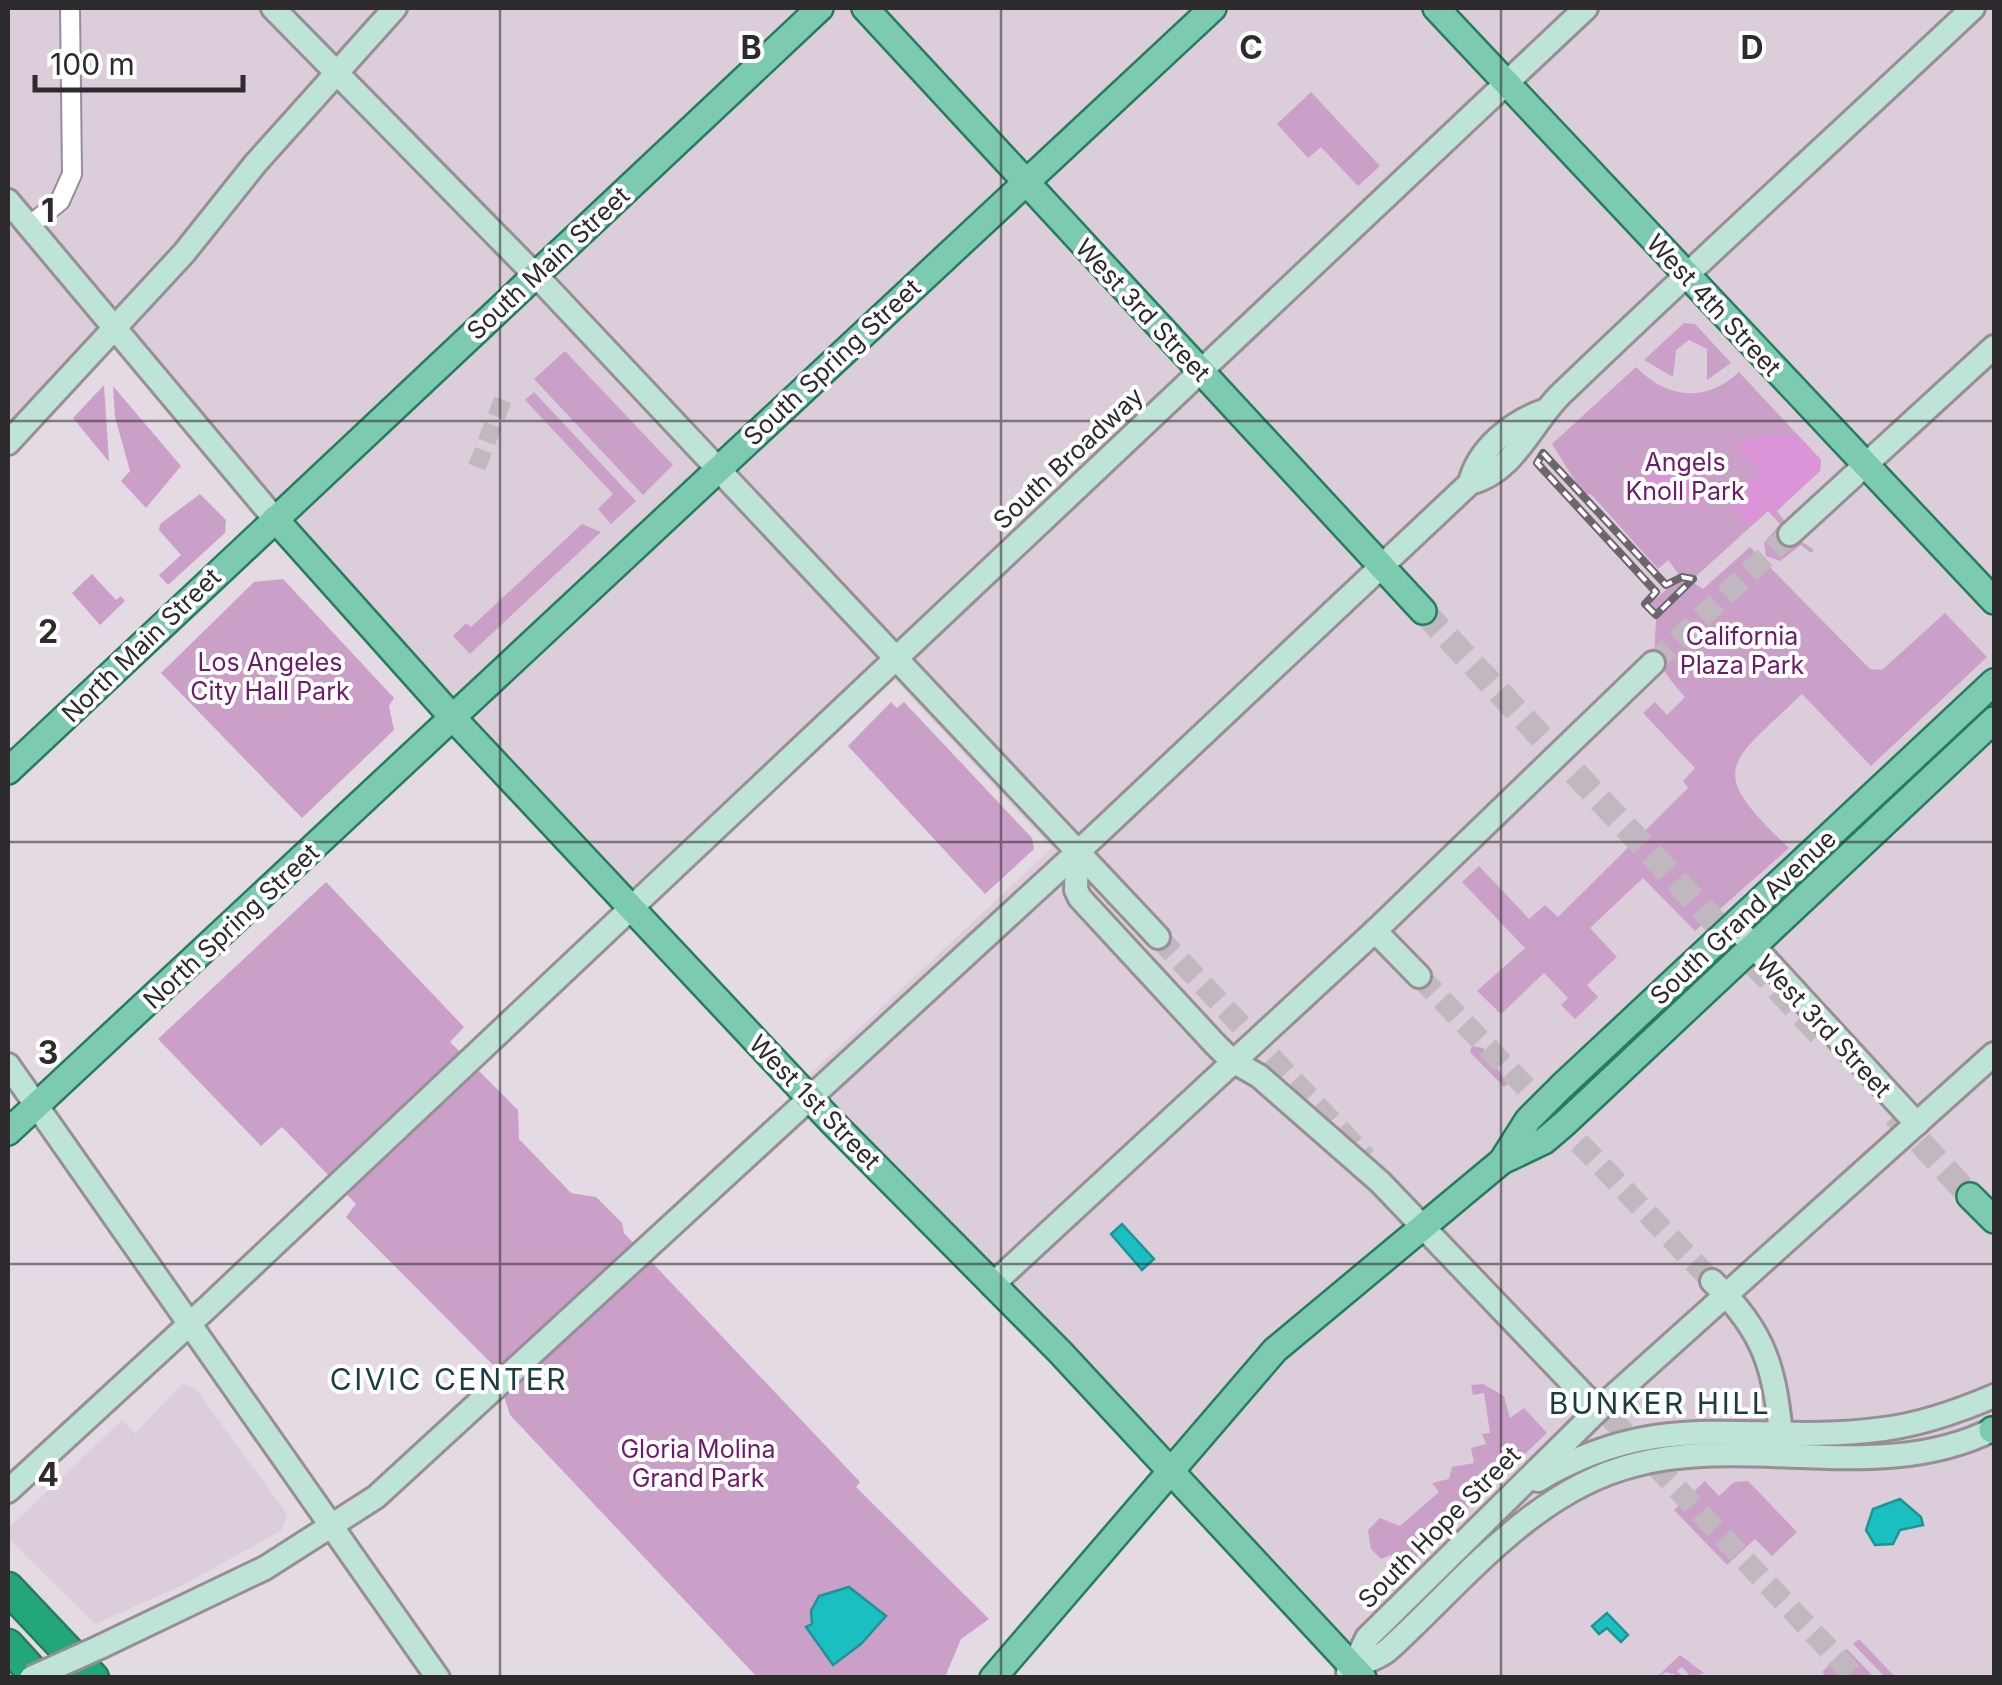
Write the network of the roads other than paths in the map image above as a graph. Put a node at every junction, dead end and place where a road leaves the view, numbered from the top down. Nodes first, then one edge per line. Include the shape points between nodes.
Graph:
1 (70, 8) edge
2 (273, 8) edge
3 (396, 8) edge
4 (820, 8) edge
5 (865, 8) edge
6 (1213, 8) edge
7 (1436, 8) edge
8 (1586, 8) edge
9 (1973, 8) edge
10 (338, 74) junction
11 (1507, 84) junction
12 (1028, 183) junction
13 (8, 201) edge
14 (28, 227) junction
15 (536, 276) junction
16 (1687, 276) junction
17 (114, 329) junction
18 (1994, 347) edge
19 (1201, 373) junction
20 (8, 443) edge
21 (1864, 465) junction
22 (717, 468) junction
23 (276, 518) junction
24 (1790, 534) tunnel mouth
25 (1380, 566) junction
26 (1994, 601) edge
27 (1423, 611) tunnel mouth
28 (894, 660) junction
29 (1653, 663) tunnel mouth
30 (1994, 682) edge
31 (454, 720) junction
32 (1994, 720) edge
33 (8, 772) edge
34 (1077, 852) junction
35 (631, 908) junction
36 (1734, 925) junction
37 (1375, 931) junction
38 (1158, 937) tunnel mouth
39 (1752, 948) junction
40 (1419, 976) tunnel mouth
41 (1994, 1054) edge
42 (1230, 1060) junction
43 (8, 1066) edge
44 (809, 1098) junction
45 (36, 1106) junction
46 (1917, 1124) junction
47 (8, 1132) edge
48 (1502, 1161) junction
49 (1970, 1196) tunnel mouth
50 (1994, 1220) edge
51 (1426, 1228) junction
52 (992, 1285) junction
53 (1720, 1289) junction
54 (187, 1324) junction
55 (1994, 1396) edge
56 (1598, 1410) junction
57 (1994, 1430) edge
58 (1781, 1431) junction
59 (1784, 1458) junction
60 (1168, 1469) junction
61 (8, 1491) edge
62 (1510, 1496) junction
63 (332, 1529) junction
64 (8, 1588) edge
65 (8, 1645) edge
66 (1352, 1674) edge
67 (35, 1678) edge
68 (93, 1678) edge
69 (438, 1678) edge
70 (993, 1678) edge

1 - 14 street via 70,182 60,201
2 - 10 main road
3 - 10 main road
4 - 15 main road, South Main Street
5 - 12 main road, West 3rd Street
6 - 12 main road, South Spring Street
7 - 11 main road, West 4th Street
8 - 11 main road, South Broadway
9 - 16 main road
10 - 15 main road
10 - 17 main road
11 - 16 main road, West 4th Street
11 - 19 main road, South Broadway
12 - 19 main road, West 3rd Street
12 - 22 main road, South Spring Street
13 - 14 main road
14 - 17 main road
15 - 22 main road
15 - 23 main road, South Main Street
16 - 21 main road, West 4th Street
16 - 25 main road via 1544,411 1528,440 1488,478 1470,483
17 - 20 main road
17 - 23 main road
18 - 21 main road
19 - 25 main road, West 3rd Street
19 - 28 main road, South Broadway
21 - 24 main road
21 - 26 main road, West 4th Street
22 - 28 main road
22 - 31 main road, South Spring Street
23 - 31 main road, West 1st Street
23 - 33 main road, North Main Street
25 - 27 main road, West 3rd Street
25 - 34 main road
28 - 34 main road
28 - 35 main road, South Broadway
29 - 37 main road
30 - 36 main road, South Grand Avenue
31 - 35 main road, West 1st Street
31 - 45 main road, North Spring Street
32 - 39 main road, South Grand Avenue
34 - 38 main road
34 - 42 main road via 1080,898
34 - 44 main road
35 - 44 main road, West 1st Street
35 - 54 main road, South Broadway
36 - 39 main road, West 3rd Street
36 - 48 main road, South Grand Avenue via 1528,1120
37 - 40 main road
37 - 42 main road
39 - 46 main road, West 3rd Street
39 - 48 main road, South Grand Avenue via 1564,1124
41 - 46 main road, South Hope Street
42 - 51 main road via 1258,1076
42 - 52 main road
43 - 45 main road
44 - 52 main road, West 1st Street
44 - 63 main road via 430,1450
45 - 47 main road, North Spring Street
45 - 54 main road
46 - 53 main road, South Hope Street
48 - 51 main road, South Grand Avenue
49 - 50 main road
51 - 56 main road
51 - 60 main road, South Grand Avenue via 1275,1350
52 - 60 main road, West 1st Street
53 - 56 main road, South Hope Street
53 - 58 main road via 1762,1339
54 - 61 main road, South Broadway
54 - 63 main road
55 - 58 main road via 1882,1430
56 - 62 main road, South Hope Street
57 - 59 main road, South Hope Street via 1924,1452
58 - 59 main road
58 - 62 main road via 1662,1433 1620,1442
59 - 66 main road, South Hope Street via 1637,1464 1574,1487 1545,1505 1383,1655
60 - 66 main road, West 1st Street
60 - 70 main road, South Grand Avenue
62 - 66 main road, South Hope Street via 1367,1638
63 - 67 main road, bridge
63 - 69 main road
64 - 68 highway
65 - 67 highway

